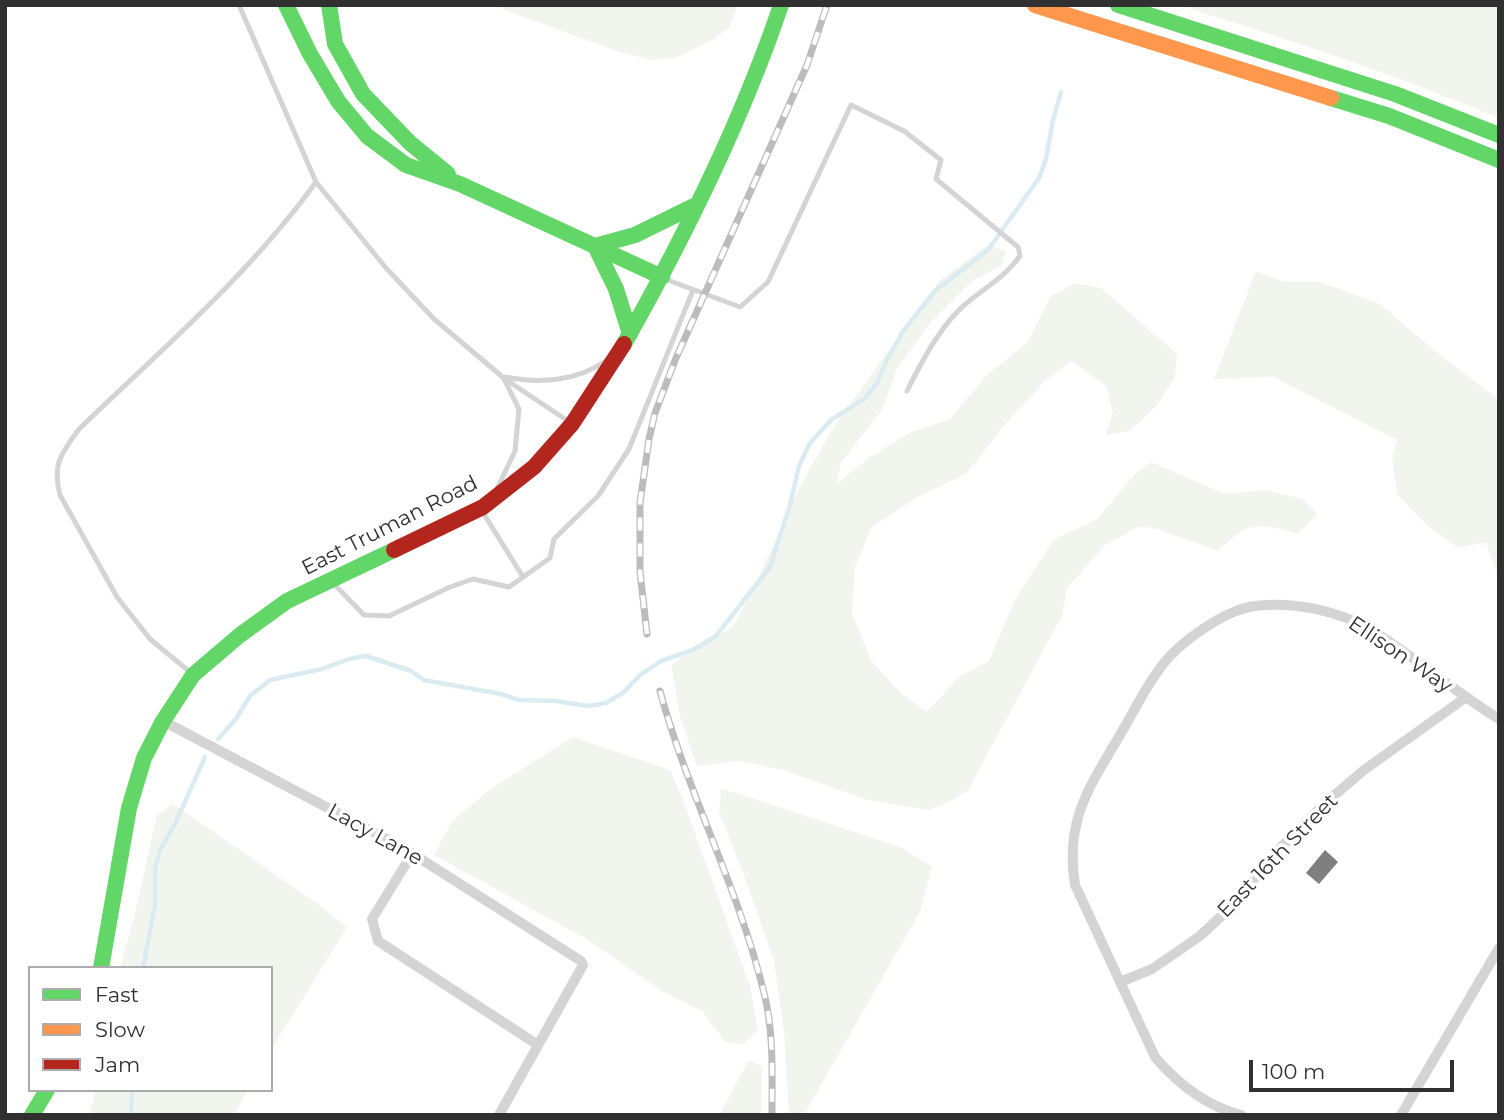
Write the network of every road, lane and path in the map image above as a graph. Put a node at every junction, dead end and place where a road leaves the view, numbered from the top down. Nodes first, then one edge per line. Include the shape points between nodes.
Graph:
1 (239, 5) edge
2 (286, 5) edge
3 (330, 5) edge
4 (781, 5) edge
5 (1035, 5) edge
6 (1118, 5) edge
7 (1499, 135) edge
8 (1499, 160) edge
9 (316, 182) junction
10 (460, 184) junction
11 (696, 205) junction
12 (595, 246) junction
13 (662, 277) junction
14 (693, 290) junction
15 (630, 334) junction
16 (621, 350) junction
17 (503, 377) junction
18 (907, 391) dead end
19 (572, 424) junction
20 (486, 505) junction
21 (523, 578) junction
22 (331, 580) junction
23 (194, 675) junction
24 (1465, 698) junction
25 (1499, 719) edge
26 (163, 720) junction
27 (412, 854) junction
28 (1499, 948) edge
29 (101, 966) edge
30 (1120, 982) junction
31 (538, 1045) junction
32 (46, 1092) edge
33 (32, 1115) edge
34 (499, 1115) edge
35 (1241, 1115) edge
36 (1401, 1115) edge

1 - 9 lane
2 - 10 main road via 338,101 367,136 406,164
3 - 10 main road via 335,44 363,94 410,143
4 - 11 main road, East Truman Road via 766,50
5 - 8 main road via 1389,116
6 - 7 main road via 1395,94
9 - 17 lane via 434,319
9 - 23 lane via 248,266 79,429 58,460 55,478 60,495 117,597 150,639
10 - 12 main road
11 - 12 main road via 623,241
11 - 13 main road, East Truman Road
12 - 13 main road
12 - 15 main road via 620,296
13 - 14 lane
13 - 15 main road, East Truman Road
14 - 18 lane via 740,307 768,282 850,104 904,131 941,160 936,179 1018,247 1020,256 958,311 929,349
14 - 21 lane via 629,449 598,496 554,539 550,558
15 - 16 main road, East Truman Road
16 - 17 lane via 599,366 549,381
16 - 19 main road, East Truman Road
17 - 19 lane
17 - 20 lane via 519,409 515,451
19 - 20 main road, East Truman Road via 534,467
20 - 21 lane
20 - 22 main road, East Truman Road
21 - 22 lane via 509,587 473,579 389,616 364,615
22 - 23 main road, East Truman Road via 287,601
23 - 26 main road, East Truman Road
24 - 25 street, Ellison Way
24 - 30 street, East 16th Street via 1324,804 1200,936 1152,969
24 - 30 street, Ellison Way via 1373,631 1322,610 1254,606 1218,620 1188,639 1150,684 1086,794 1073,829 1075,885
26 - 27 street, Lacy Lane
26 - 29 main road, East Truman Road via 129,808
27 - 31 street via 372,919 378,941
27 - 31 street, Lacy Lane via 581,961 583,965
28 - 36 street
30 - 35 street via 1155,1057 1170,1075 1195,1095
31 - 34 street
32 - 33 main road

